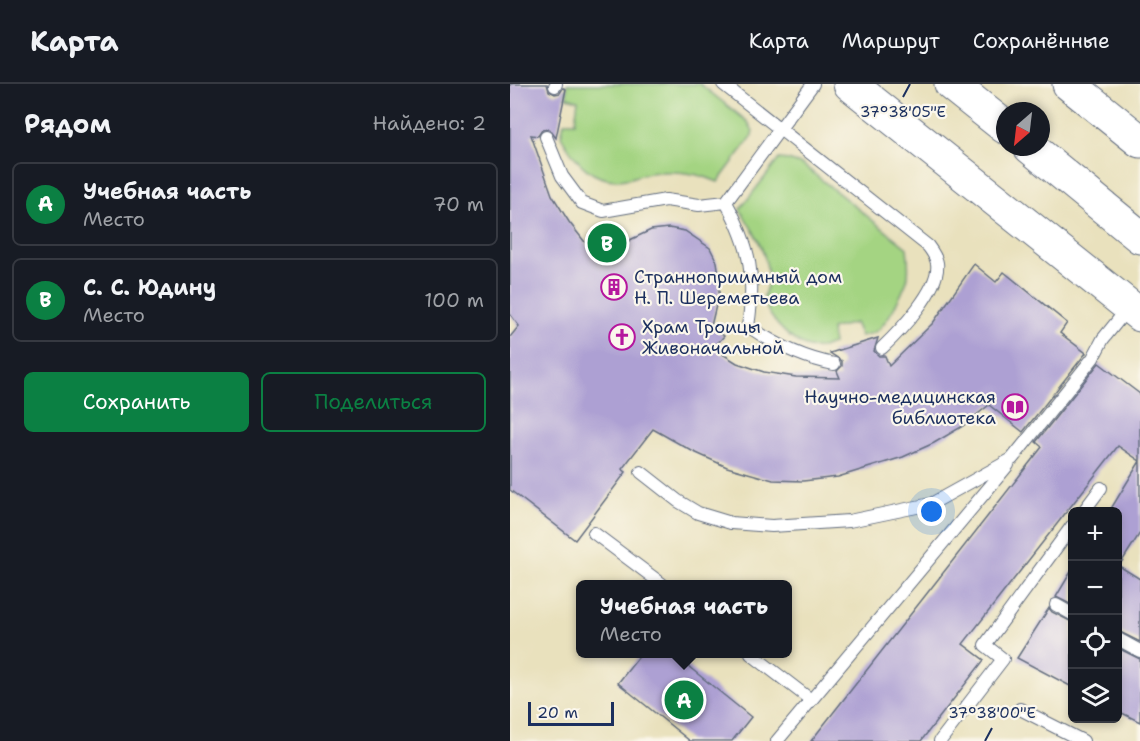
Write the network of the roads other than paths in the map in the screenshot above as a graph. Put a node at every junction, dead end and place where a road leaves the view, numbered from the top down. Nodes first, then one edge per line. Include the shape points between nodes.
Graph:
1 (723, 84) edge
2 (813, 84) edge
3 (850, 84) edge
4 (951, 84) edge
5 (1069, 84) edge
6 (996, 120) edge
7 (779, 129) junction
8 (546, 137) dead end
9 (1140, 141) edge
10 (1041, 156) edge
11 (726, 202) junction
12 (1140, 237) edge
13 (1136, 311) edge
14 (882, 348) dead end
15 (834, 364) dead end
16 (1012, 459) junction
17 (641, 472) dead end
18 (1101, 488) dead end
19 (1087, 507) edge
20 (1068, 531) edge
21 (594, 532) dead end
22 (656, 580) edge
23 (1056, 605) dead end
24 (1068, 612) edge
25 (1122, 641) edge
26 (1140, 651) edge
27 (756, 658) edge
28 (812, 700) junction
29 (1020, 709) dead end
30 (777, 741) edge
31 (940, 741) edge
32 (1083, 741) edge

1 - 7 lane
2 - 7 lane
3 - 13 main road
4 - 6 main road
5 - 9 main road
7 - 11 lane
7 - 14 lane via 928,246 937,263 934,280 920,307
8 - 11 lane via 562,176 582,203 603,212 666,200 699,205
10 - 12 main road
11 - 15 lane via 740,228 751,269 753,300 748,326 813,360
13 - 16 lane via 1103,339 1093,358
16 - 17 lane via 931,504 849,521 772,526 731,523 698,513
16 - 28 lane
18 - 19 lane
20 - 31 lane via 985,645 1003,659
21 - 22 lane
23 - 24 lane
25 - 26 lane
27 - 28 lane
28 - 30 lane
29 - 32 lane

